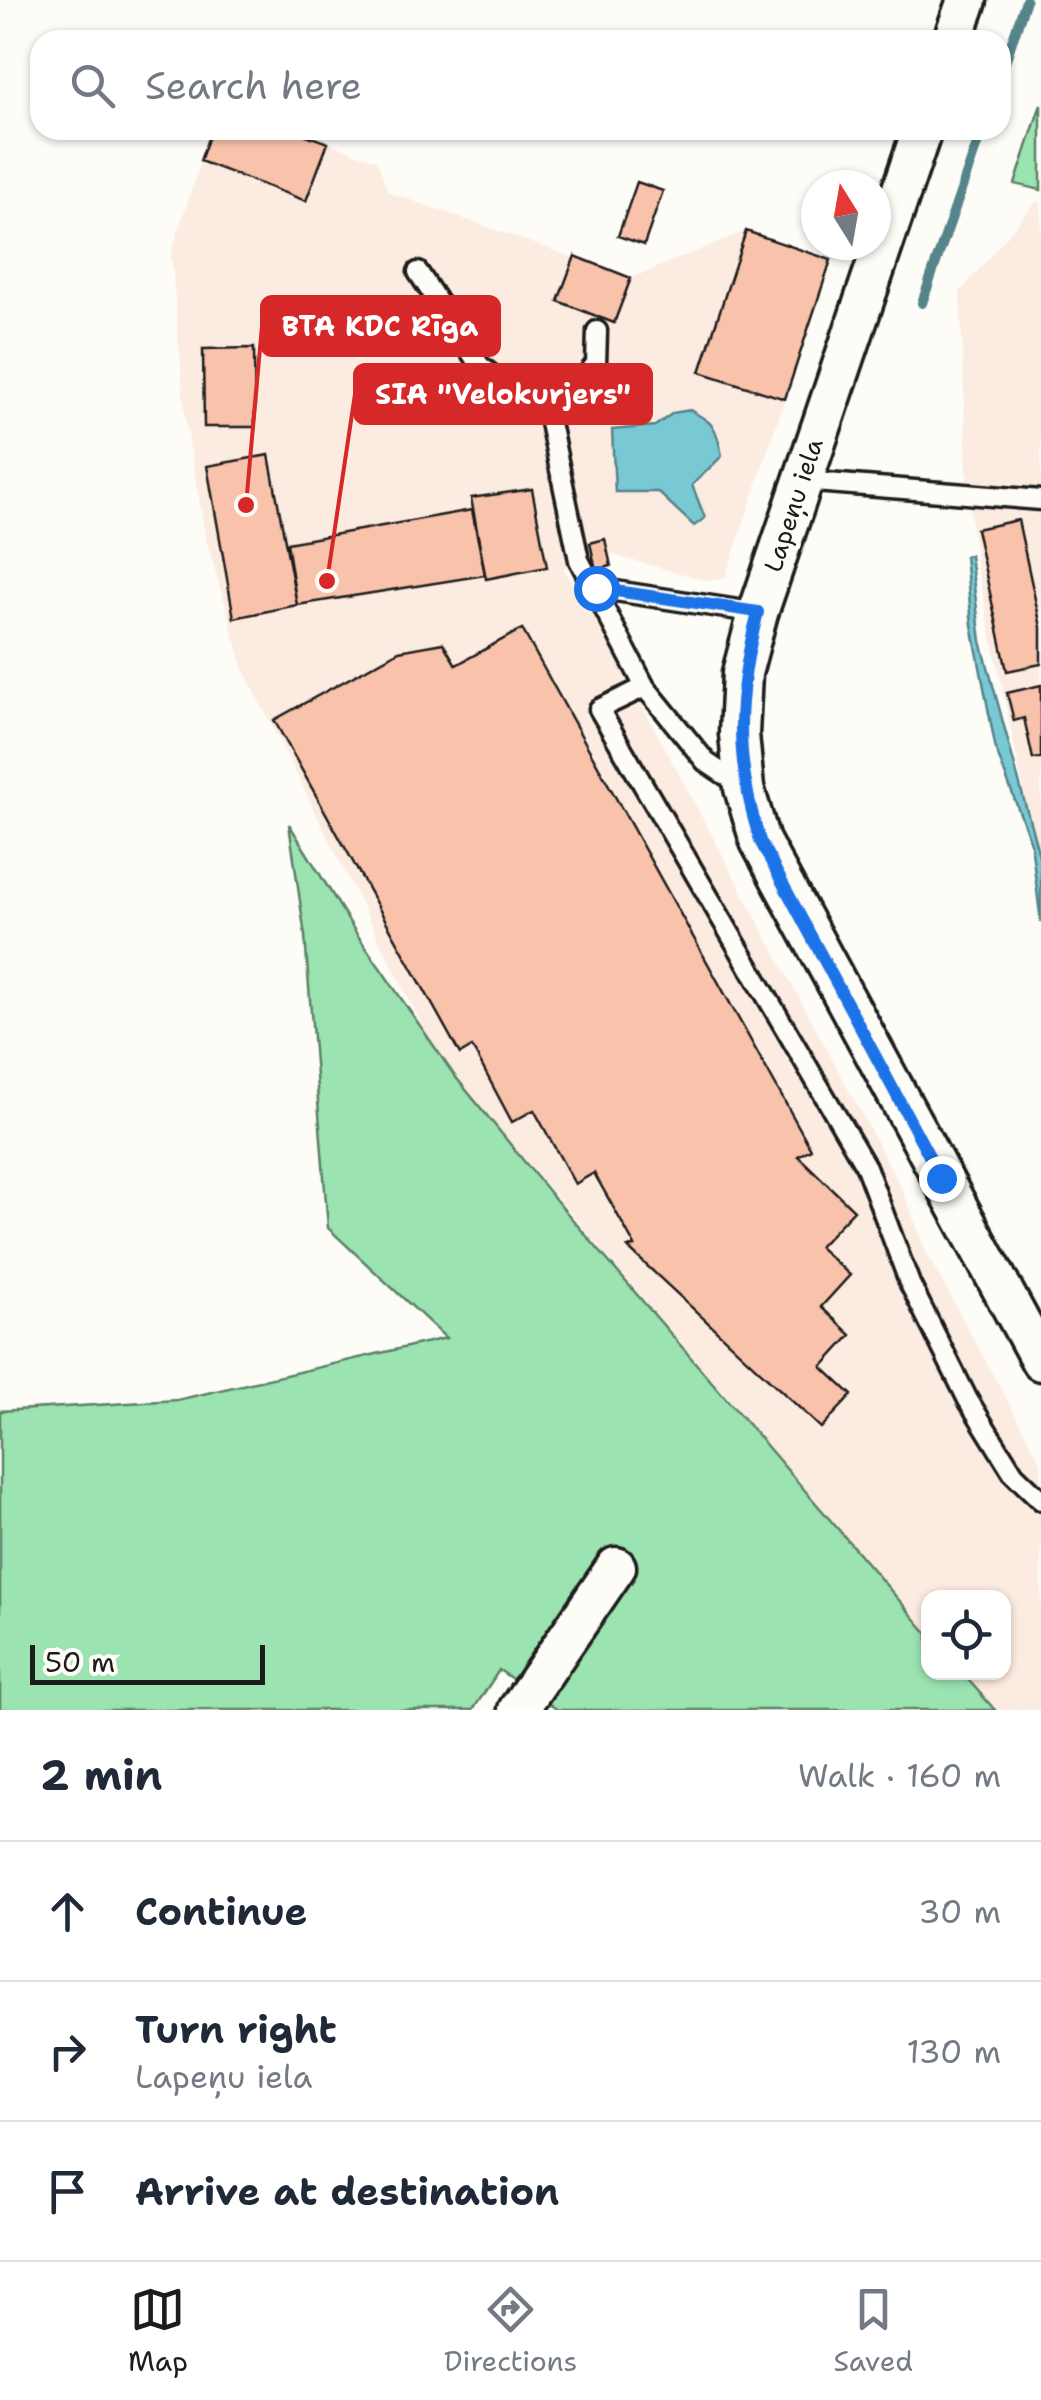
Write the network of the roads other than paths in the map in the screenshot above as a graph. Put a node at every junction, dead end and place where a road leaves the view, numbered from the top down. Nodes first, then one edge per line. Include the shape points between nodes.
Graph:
1 (967, 0) edge
2 (956, 30) edge
3 (919, 140) edge
4 (418, 272) dead end
5 (597, 331) dead end
6 (549, 418) junction
7 (802, 481) junction
8 (1041, 500) edge
9 (596, 588) junction
10 (758, 612) junction
11 (645, 687) junction
12 (744, 788) junction
13 (1041, 1360) edge
14 (1041, 1500) edge
15 (616, 1566) dead end
16 (518, 1710) edge

1 - 2 street
3 - 7 street, Lapeņu iela
4 - 6 lane via 480,366
5 - 6 lane via 596,364
6 - 9 lane via 579,560
7 - 8 lane
7 - 10 street, Lapeņu iela
9 - 10 lane
9 - 11 lane
10 - 12 street, Lapeņu iela via 742,672
11 - 12 lane via 706,762
11 - 14 lane via 599,709 866,1166 910,1284 968,1400 1014,1474
12 - 13 street, Lapeņu iela via 777,878
15 - 16 street

